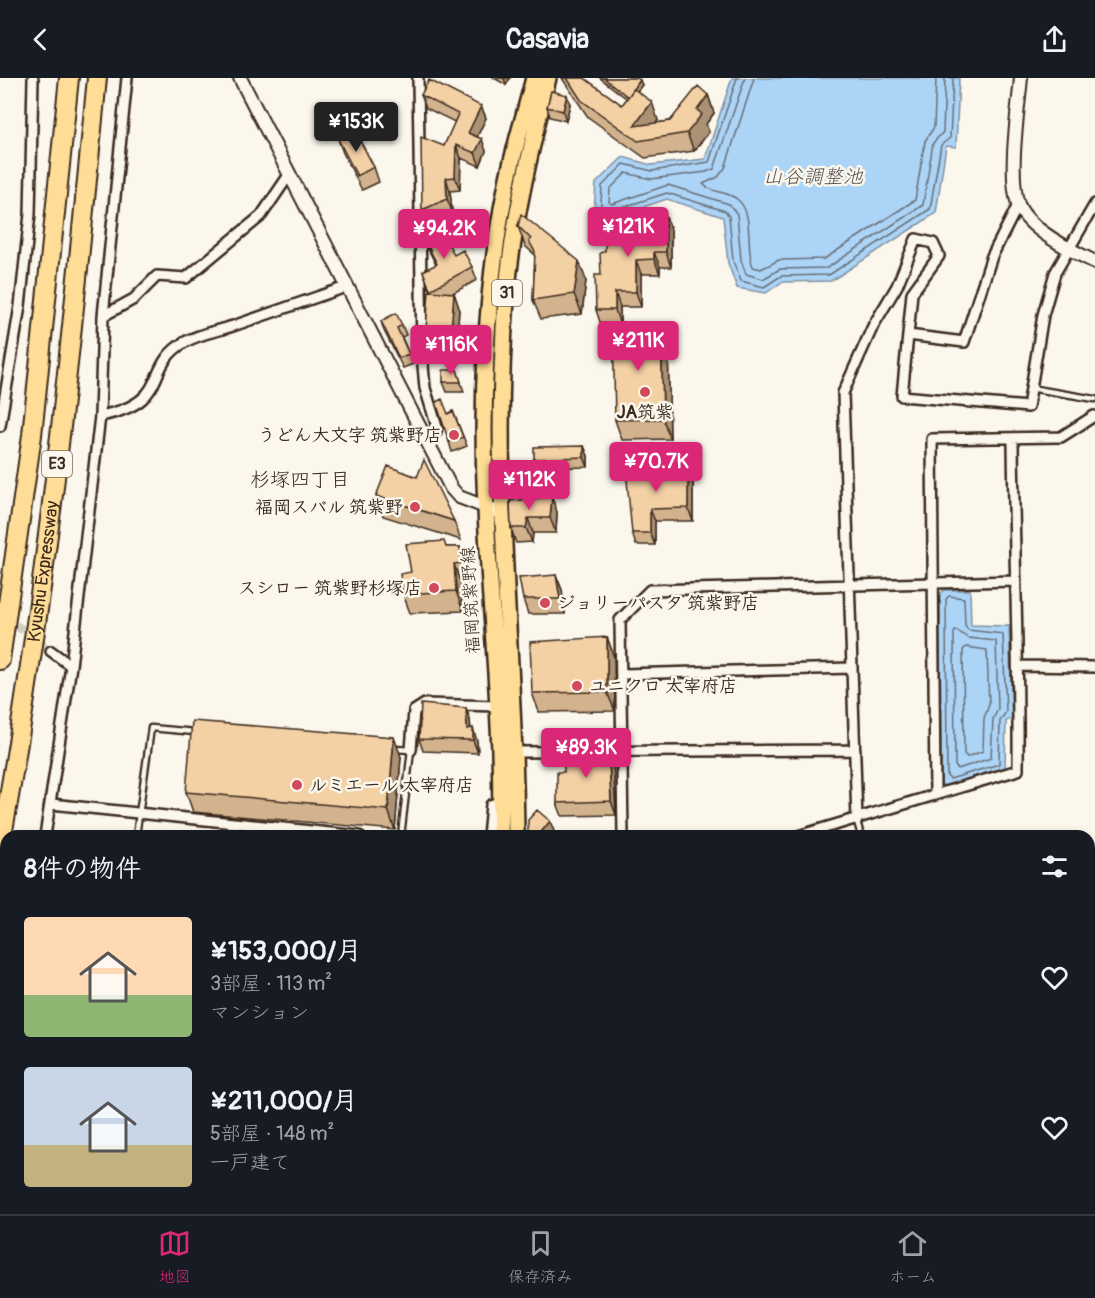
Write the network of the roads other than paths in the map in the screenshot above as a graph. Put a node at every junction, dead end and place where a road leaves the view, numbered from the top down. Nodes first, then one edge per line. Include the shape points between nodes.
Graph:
1 (33, 78) edge
2 (69, 78) edge
3 (97, 78) edge
4 (128, 78) edge
5 (240, 78) edge
6 (418, 78) edge
7 (534, 78) edge
8 (548, 78) edge
9 (1021, 78) edge
10 (289, 175) junction
11 (1095, 204) edge
12 (1018, 205) junction
13 (1069, 249) junction
14 (1095, 262) edge
15 (346, 287) junction
16 (103, 316) junction
17 (908, 335) junction
18 (1030, 388) junction
19 (1095, 399) edge
20 (100, 416) junction
21 (1094, 416) edge
22 (0, 426) edge
23 (1013, 440) junction
24 (427, 441) junction
25 (485, 507) junction
26 (501, 513) junction
27 (1014, 581) junction
28 (933, 583) junction
29 (850, 585) junction
30 (51, 651) tunnel mouth
31 (0, 660) edge
32 (71, 666) junction
33 (1019, 666) junction
34 (1095, 667) edge
35 (852, 668) junction
36 (622, 674) junction
37 (497, 706) junction
38 (199, 732) edge
39 (388, 748) edge
40 (411, 750) junction
41 (622, 750) junction
42 (855, 750) junction
43 (516, 752) junction
44 (935, 795) junction
45 (501, 801) junction
46 (51, 804) junction
47 (139, 814) junction
48 (857, 820) junction
49 (3, 830) edge
50 (46, 830) edge
51 (137, 830) edge
52 (299, 830) edge
53 (402, 830) edge
54 (489, 830) edge
55 (500, 830) edge
56 (516, 830) edge
57 (624, 830) edge
58 (820, 830) edge
59 (860, 830) edge

1 - 22 street via 30,214
2 - 31 highway, Kyushu Expressway / E3 via 32,435
3 - 49 highway, Kyushu Expressway / E3 via 60,440
4 - 16 street
5 - 10 street
6 - 24 street via 422,354 425,388 437,427
7 - 25 main road, 福岡筑紫野線 / 31 via 505,189 490,298
8 - 26 main road, 福岡筑紫野線 / 31 via 520,191 506,300
9 - 12 street via 1014,167
10 - 15 street
10 - 16 street via 254,223 186,278 157,276 134,299
11 - 13 street
12 - 13 street via 1042,232
12 - 17 street via 992,256 964,342
13 - 14 street
13 - 18 street via 1055,273 1043,315
15 - 20 street via 187,341 166,359 150,394 139,404
15 - 24 street
16 - 20 street
17 - 18 street via 902,396 1028,407
17 - 29 street via 912,292 939,256 933,243 916,239 843,393
18 - 19 lane
20 - 32 street
21 - 23 street via 1061,437
23 - 27 street
23 - 28 street via 932,439
24 - 25 street via 455,493
25 - 26 street
25 - 37 main road, 福岡筑紫野線 / 31
26 - 43 main road, 福岡筑紫野線 / 31
27 - 28 street
27 - 33 street
28 - 29 street
28 - 44 street
29 - 35 street
29 - 36 street via 650,590 620,620
30 - 32 street
32 - 46 street
33 - 34 street
33 - 44 street via 1018,770
35 - 36 street
35 - 42 street
36 - 41 street
37 - 40 street via 425,704 414,711
37 - 45 main road, 福岡筑紫野線 / 31
38 - 47 lane via 151,728
39 - 40 lane
40 - 53 lane
41 - 42 street
41 - 43 street
41 - 57 street
42 - 48 street
43 - 56 main road, 福岡筑紫野線 / 31
44 - 48 street
45 - 54 street via 491,805
45 - 55 main road, 福岡筑紫野線 / 31
46 - 47 street
46 - 50 street
47 - 51 lane
47 - 52 street
48 - 58 street
48 - 59 lane

